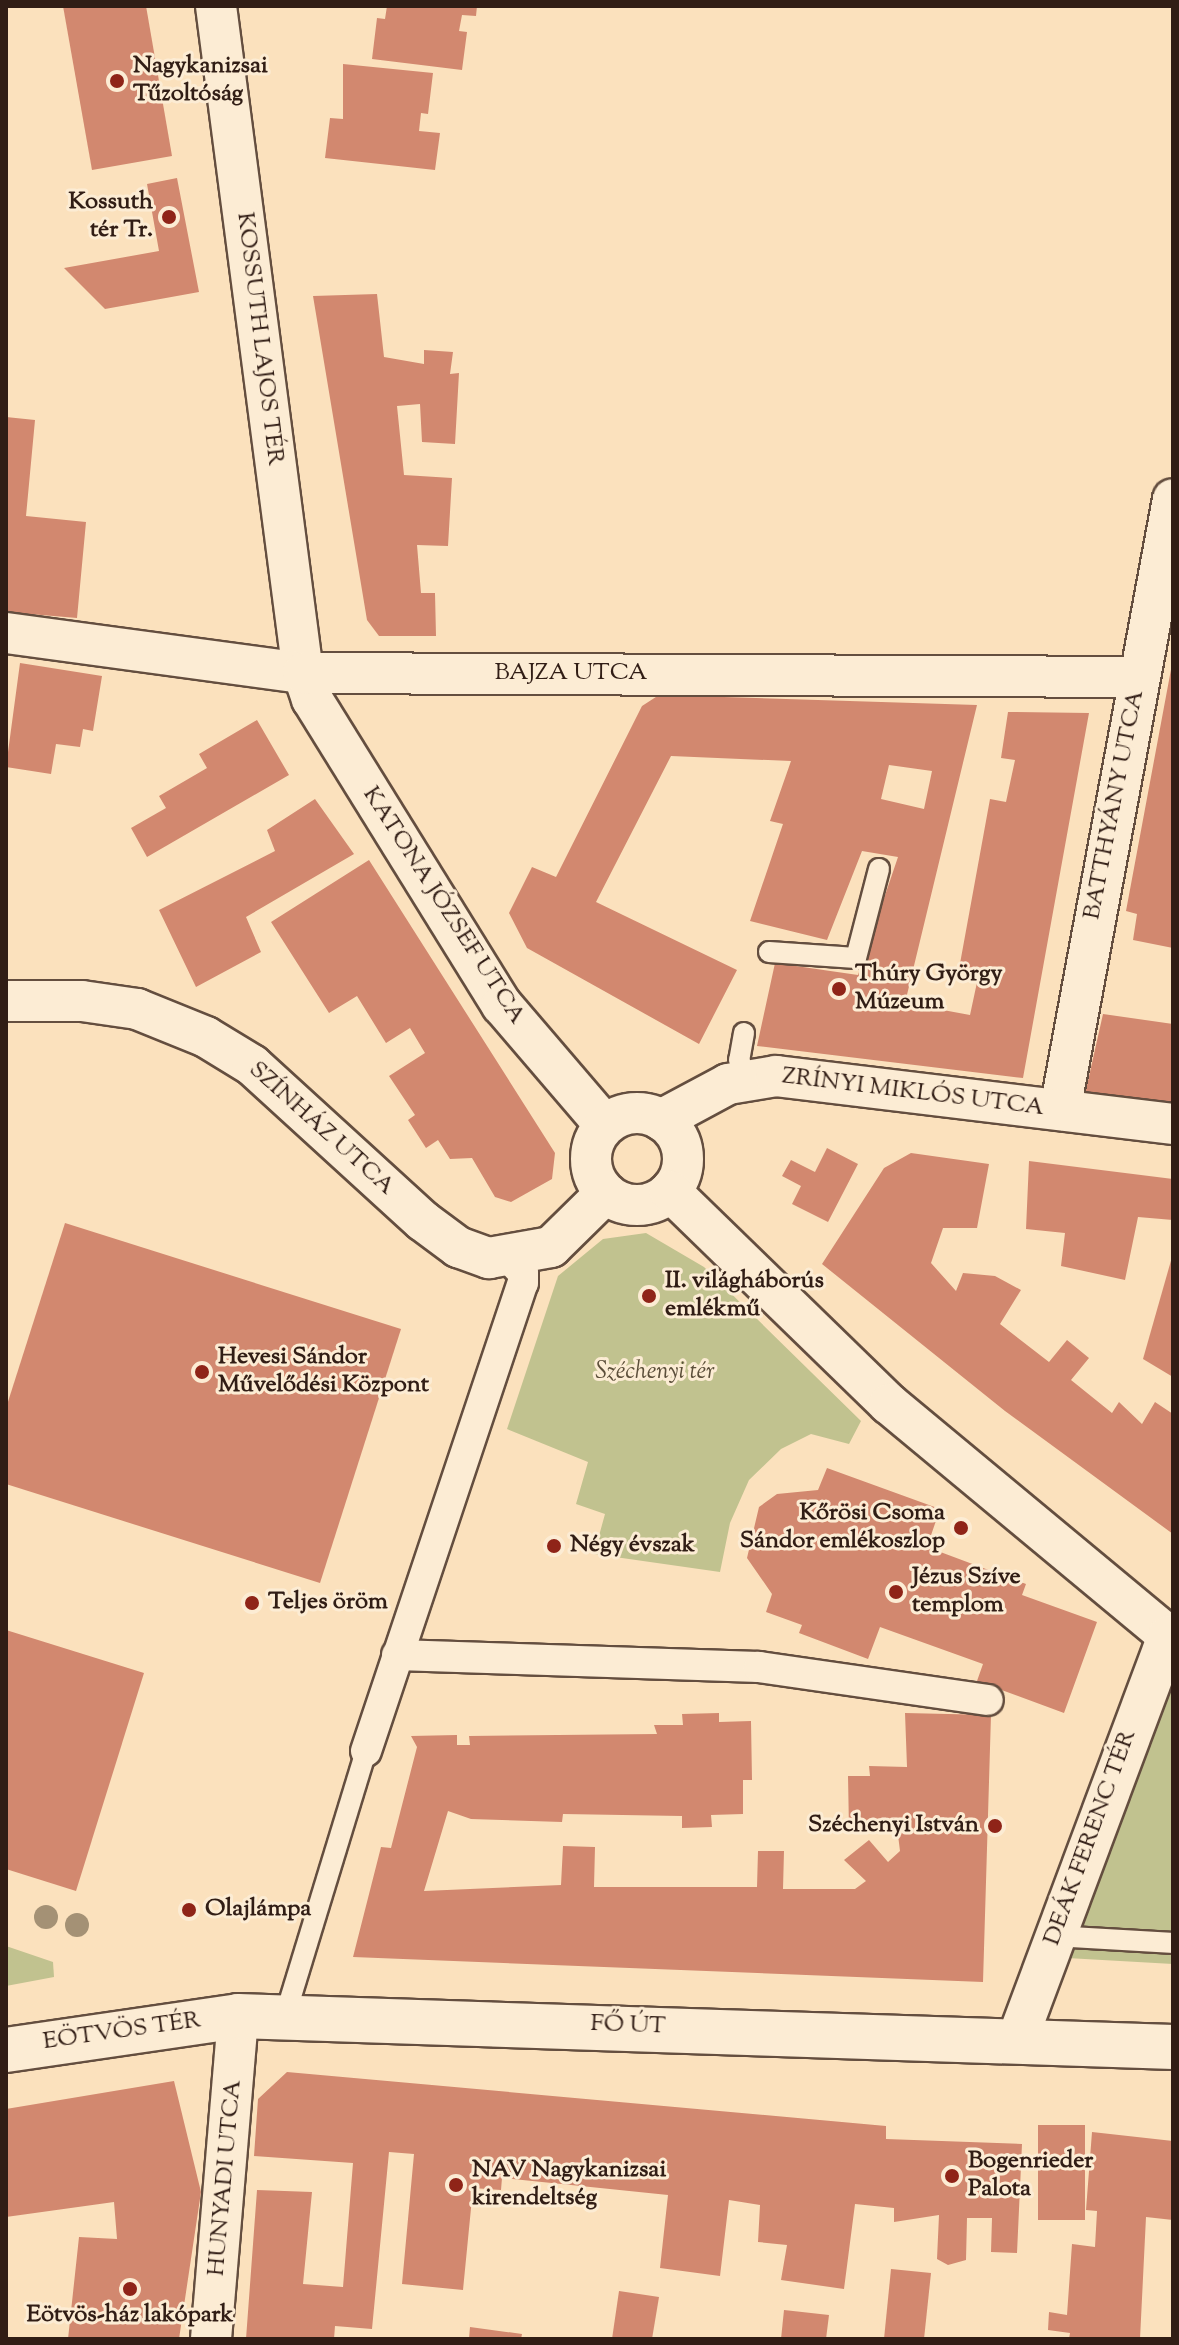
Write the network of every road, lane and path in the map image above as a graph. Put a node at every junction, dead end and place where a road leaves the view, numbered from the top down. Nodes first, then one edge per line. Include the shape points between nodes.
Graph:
1 (216, 6) edge
2 (1173, 499) edge
3 (6, 633) edge
4 (303, 673) junction
5 (1139, 677) junction
6 (879, 869) dead end
7 (769, 952) dead end
8 (6, 1001) edge
9 (744, 1033) dead end
10 (748, 1080) junction
11 (1060, 1110) junction
12 (661, 1120) junction
13 (1173, 1124) edge
14 (605, 1125) junction
15 (670, 1191) junction
16 (606, 1193) junction
17 (509, 1258) junction
18 (1170, 1638) edge
19 (397, 1655) junction
20 (988, 1700) dead end
21 (366, 1751) joint
22 (1055, 1936) junction
23 (1173, 1943) edge
24 (238, 2016) junction
25 (285, 2016) junction
26 (1017, 2040) junction
27 (1173, 2047) edge
28 (6, 2050) edge
29 (211, 2339) edge

1 - 4 street, KOSSUTH LAJOS TÉR
2 - 5 street, BATTHYÁNY UTCA
3 - 4 street, BAJZA UTCA
4 - 5 street, BAJZA UTCA
4 - 14 street, KATONA JÓZSEF UTCA via 312,699 502,1005
5 - 11 street, BATTHYÁNY UTCA
6 - 7 lane via 856,958
8 - 17 street, SZÍNHÁZ UTCA via 82,1001 174,1020 252,1065 458,1247
9 - 10 lane via 739,1060
10 - 11 street, ZRÍNYI MIKLÓS UTCA via 776,1076
10 - 12 street, ZRÍNYI MIKLÓS UTCA
11 - 13 street, ZRÍNYI MIKLÓS UTCA
12 - 14 street via 632,1113
12 - 15 street via 677,1136 683,1158
14 - 16 street via 596,1137 591,1167
15 - 16 street via 631,1205
15 - 18 street via 889,1404
16 - 17 street via 567,1237
17 - 19 street via 523,1273 523,1283
18 - 22 street, DEÁK FERENC TÉR
19 - 20 street via 759,1667
19 - 21 street
21 - 25 lane
22 - 23 lane
22 - 26 street, DEÁK FERENC TÉR
24 - 25 street, FŐ ÚT
24 - 28 street, EÖTVÖS TÉR
24 - 29 street, HUNYADI UTCA
25 - 26 street, FŐ ÚT
26 - 27 street, FŐ ÚT

